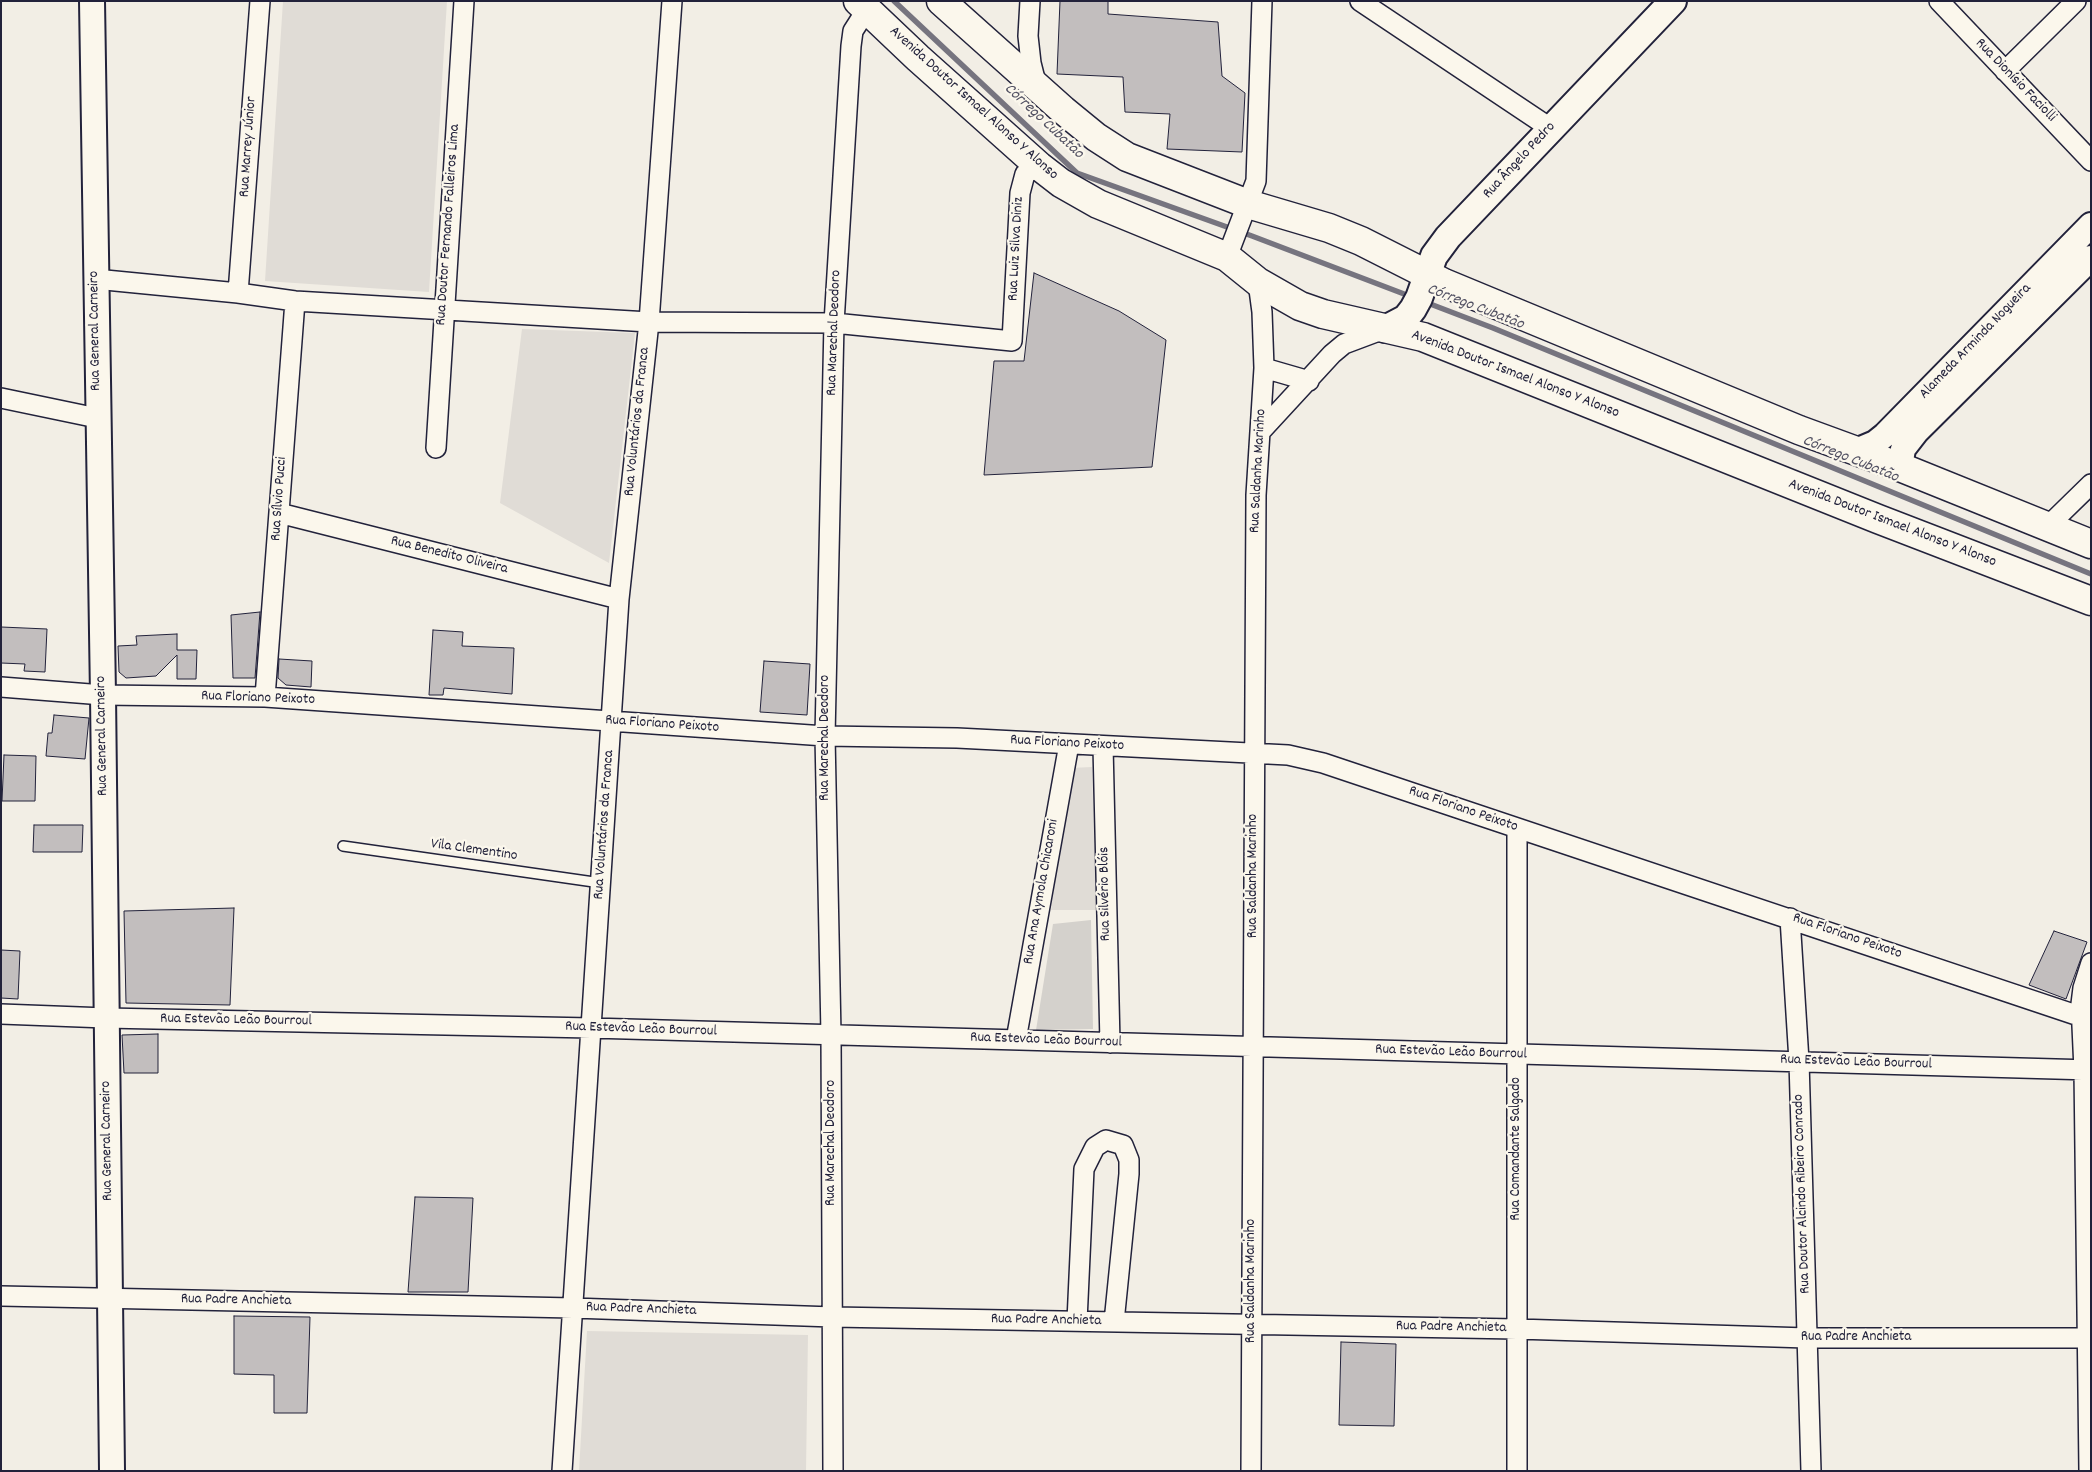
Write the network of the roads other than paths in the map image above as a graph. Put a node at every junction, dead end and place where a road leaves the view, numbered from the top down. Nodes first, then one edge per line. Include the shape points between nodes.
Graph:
1 (92, 1) edge
2 (260, 1) edge
3 (464, 1) edge
4 (672, 1) edge
5 (941, 1) edge
6 (1030, 1) edge
7 (1262, 1) edge
8 (1360, 1) edge
9 (1673, 1) edge
10 (1938, 1) edge
11 (2076, 1) edge
12 (864, 7) edge
13 (2005, 71) junction
14 (1038, 88) junction
15 (1550, 128) junction
16 (2091, 162) edge
17 (1039, 166) junction
18 (1245, 211) junction
19 (2091, 225) edge
20 (1229, 251) junction
21 (2091, 258) edge
22 (95, 279) junction
23 (1258, 282) junction
24 (1425, 282) junction
25 (238, 292) junction
26 (295, 301) junction
27 (444, 310) junction
28 (649, 322) junction
29 (834, 323) junction
30 (1395, 323) junction
31 (1264, 368) junction
32 (1309, 380) junction
33 (1, 398) edge
34 (97, 418) junction
35 (1261, 431) junction
36 (436, 448) dead end
37 (1856, 451) junction
38 (1900, 467) junction
39 (2091, 484) edge
40 (279, 513) junction
41 (2048, 526) junction
42 (2091, 544) edge
43 (619, 599) junction
44 (2091, 601) edge
45 (1, 687) edge
46 (103, 695) junction
47 (265, 698) junction
48 (611, 721) junction
49 (825, 736) junction
50 (1069, 744) junction
51 (1102, 746) junction
52 (1255, 754) junction
53 (1517, 828) junction
54 (343, 846) dead end
55 (601, 883) junction
56 (1790, 918) junction
57 (2091, 963) edge
58 (1, 1014) edge
59 (106, 1018) junction
60 (2086, 1018) edge
61 (591, 1028) junction
62 (831, 1035) junction
63 (1016, 1040) junction
64 (1110, 1043) junction
65 (1254, 1046) junction
66 (1518, 1055) junction
67 (1799, 1061) junction
68 (2087, 1070) edge
69 (1, 1296) edge
70 (110, 1299) junction
71 (573, 1308) junction
72 (833, 1317) junction
73 (1077, 1321) junction
74 (1114, 1322) junction
75 (1252, 1324) junction
76 (1517, 1329) junction
77 (1807, 1338) junction
78 (2089, 1338) edge
79 (112, 1471) edge
80 (562, 1471) edge
81 (833, 1471) edge
82 (1251, 1471) edge
83 (1517, 1471) edge
84 (1811, 1471) edge
85 (2089, 1471) edge

1 - 22 street, Rua General Carneiro
2 - 25 street, Rua Marrey Júnior
3 - 27 street, Rua Doutor Fernando Falleiros Lima
4 - 28 street, Rua Voluntários da Franca
5 - 14 main road
6 - 14 street via 1028,36
7 - 18 street via 1256,181
8 - 15 street
9 - 15 main road, Rua Ângelo Pedro
10 - 13 street, Rua Dionísio Faciolli
11 - 13 street
12 - 17 main road, Avenida Doutor Ismael Alonso Y Alonso
12 - 29 street, Rua Marechal Deodoro via 850,46
13 - 16 street, Rua Dionísio Faciolli
14 - 18 main road via 1096,137 1127,157
15 - 24 main road, Rua Ângelo Pedro via 1448,237 1434,256
17 - 20 main road, Avenida Doutor Ismael Alonso Y Alonso via 1098,204
17 - 29 street, Rua Luiz Silva Diniz via 1025,174 1020,193 1012,341
18 - 20 street
18 - 24 main road via 1329,228 1361,240
19 - 37 street, Alameda Arminda Nogueira via 1885,435
20 - 23 main road, Avenida Doutor Ismael Alonso Y Alonso
21 - 38 street, Alameda Arminda Nogueira via 1917,431 1903,449
22 - 25 street
22 - 34 street, Rua General Carneiro
23 - 30 main road, Avenida Doutor Ismael Alonso Y Alonso via 1300,306 1323,314
23 - 31 street, Rua Saldanha Marinho
24 - 30 main road, Rua Ângelo Pedro via 1414,309
24 - 37 main road
25 - 26 street
26 - 27 street
26 - 40 street, Rua Sílvio Pucci
27 - 28 street
27 - 36 street, Rua Doutor Fernando Falleiros Lima
28 - 29 street
28 - 43 street, Rua Voluntários da Franca
29 - 49 street, Rua Marechal Deodoro
30 - 32 street via 1344,344
30 - 44 main road, Avenida Doutor Ismael Alonso Y Alonso via 1878,519
31 - 32 street
31 - 35 street, Rua Saldanha Marinho
32 - 35 street
33 - 34 street
34 - 46 street, Rua General Carneiro
35 - 52 street, Rua Saldanha Marinho via 1256,495
37 - 38 main road
38 - 41 main road
39 - 41 street
40 - 43 street, Rua Benedito Oliveira
40 - 47 street, Rua Sílvio Pucci
41 - 42 main road
43 - 48 street, Rua Voluntários da Franca
45 - 46 street, Rua Floriano Peixoto
46 - 47 street, Rua Floriano Peixoto
46 - 59 street, Rua General Carneiro
47 - 48 street, Rua Floriano Peixoto
48 - 49 street, Rua Floriano Peixoto
48 - 55 street, Rua Voluntários da Franca
49 - 50 street, Rua Floriano Peixoto
49 - 62 street, Rua Marechal Deodoro
50 - 51 street, Rua Floriano Peixoto
50 - 63 street, Rua Ana Aymola Chicaroni
51 - 52 street, Rua Floriano Peixoto
51 - 64 street, Rua Silvério Blóis
52 - 53 street, Rua Floriano Peixoto via 1288,755 1324,763
52 - 65 street, Rua Saldanha Marinho
53 - 56 street, Rua Floriano Peixoto
53 - 66 street, Rua Comandante Salgado
54 - 55 lane, Vila Clementino
55 - 61 street, Rua Voluntários da Franca
56 - 60 street, Rua Floriano Peixoto
56 - 67 street, Rua Doutor Alcindo Ribeiro Conrado
57 - 60 street via 2083,988
58 - 59 street, Rua Estevão Leão Bourroul
59 - 61 street, Rua Estevão Leão Bourroul
59 - 70 street, Rua General Carneiro
60 - 68 street
61 - 62 street, Rua Estevão Leão Bourroul
61 - 71 street, Rua Voluntários da Franca
62 - 63 street, Rua Estevão Leão Bourroul
62 - 72 street, Rua Marechal Deodoro
63 - 64 street, Rua Estevão Leão Bourroul
64 - 65 street, Rua Estevão Leão Bourroul
65 - 66 street, Rua Estevão Leão Bourroul
65 - 75 street, Rua Saldanha Marinho
66 - 67 street, Rua Estevão Leão Bourroul
66 - 76 street, Rua Comandante Salgado
67 - 68 street, Rua Estevão Leão Bourroul
67 - 77 street, Rua Doutor Alcindo Ribeiro Conrado
68 - 78 street
69 - 70 street, Rua Padre Anchieta
70 - 71 street, Rua Padre Anchieta
70 - 79 street, Rua General Carneiro
71 - 72 street, Rua Padre Anchieta
71 - 80 street, Rua Voluntários da Franca
72 - 73 street, Rua Padre Anchieta
72 - 81 street, Rua Marechal Deodoro
73 - 74 street, Rua Padre Anchieta
73 - 74 street via 1084,1169 1095,1147 1106,1140 1123,1145 1129,1160
74 - 75 street, Rua Padre Anchieta
75 - 76 street, Rua Padre Anchieta
75 - 82 street, Rua Saldanha Marinho
76 - 77 street, Rua Padre Anchieta
76 - 83 street, Rua Comandante Salgado
77 - 78 street, Rua Padre Anchieta
77 - 84 street, Rua Doutor Alcindo Ribeiro Conrado
78 - 85 street

